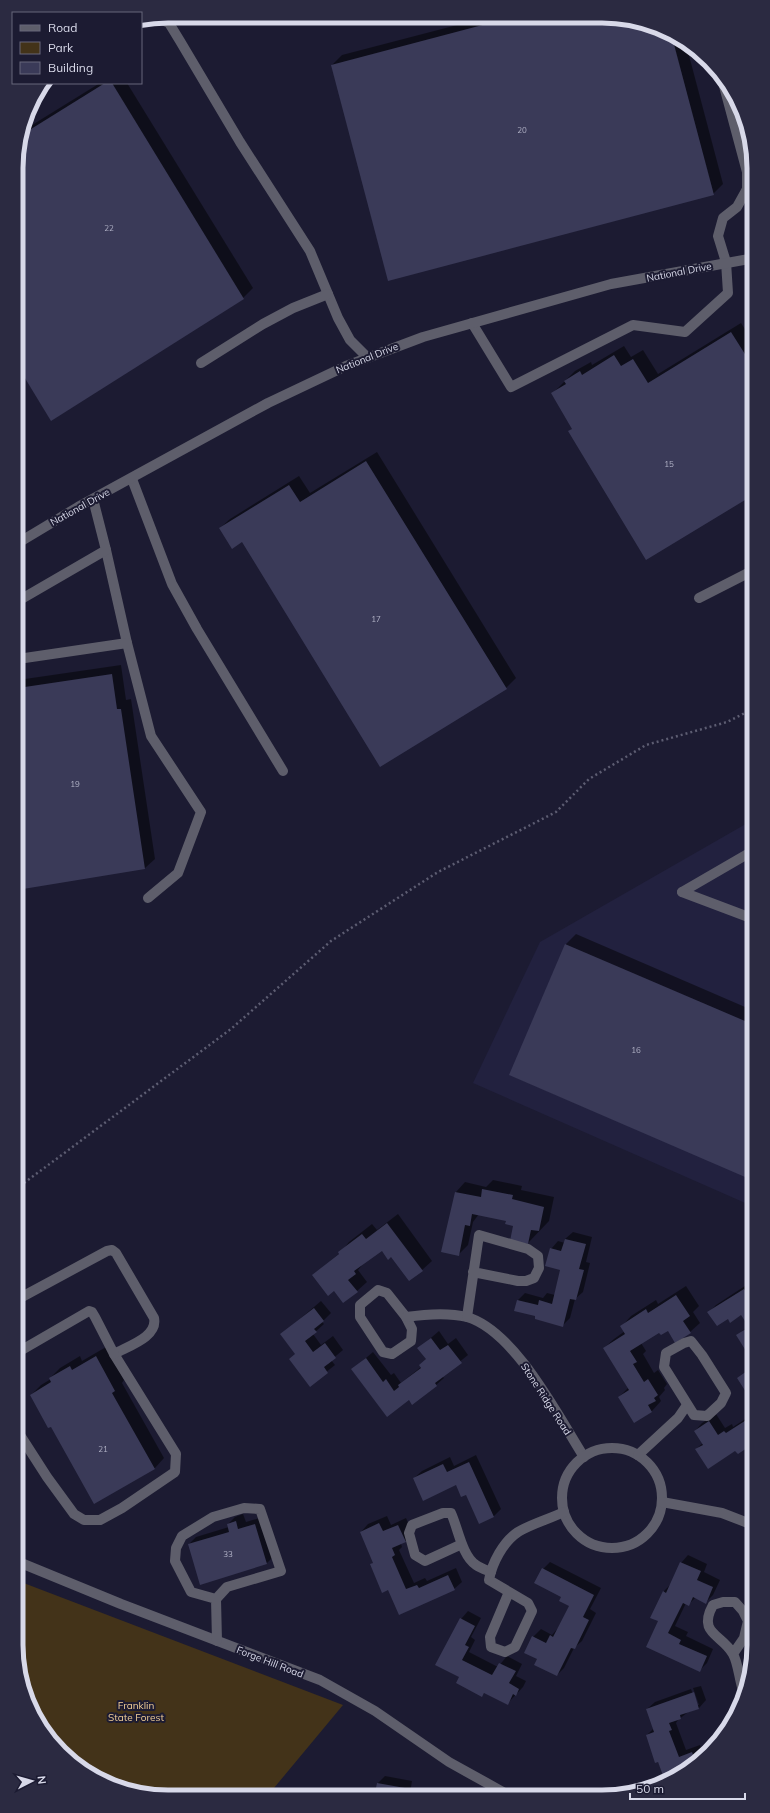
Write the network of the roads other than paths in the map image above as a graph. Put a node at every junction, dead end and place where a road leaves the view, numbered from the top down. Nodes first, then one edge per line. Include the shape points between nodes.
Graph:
1 (168, 23) edge
2 (725, 91) edge
3 (747, 168) edge
4 (747, 189) edge
5 (747, 259) edge
6 (726, 262) junction
7 (328, 294) junction
8 (472, 323) junction
9 (368, 358) junction
10 (201, 363) dead end
11 (132, 479) junction
12 (93, 499) junction
13 (23, 540) edge
14 (106, 550) junction
15 (747, 574) edge
16 (23, 598) edge
17 (699, 598) dead end
18 (127, 643) junction
19 (23, 658) edge
20 (283, 772) dead end
21 (747, 857) edge
22 (148, 898) dead end
23 (747, 916) edge
24 (473, 1272) junction
25 (23, 1296) edge
26 (406, 1317) junction
27 (467, 1317) junction
28 (23, 1349) edge
29 (114, 1354) junction
30 (687, 1405) junction
31 (23, 1439) edge
32 (638, 1455) junction
33 (584, 1457) junction
34 (662, 1502) junction
35 (564, 1512) junction
36 (747, 1523) edge
37 (462, 1544) junction
38 (23, 1564) edge
39 (491, 1572) junction
40 (508, 1592) junction
41 (216, 1599) junction
42 (747, 1619) edge
43 (747, 1625) edge
44 (217, 1641) junction
45 (733, 1654) junction
46 (741, 1685) edge
47 (499, 1790) edge

1 - 7 street via 310,251
2 - 3 street
4 - 6 street via 737,208 723,218 718,236
5 - 6 street, National Drive
6 - 8 street, National Drive via 611,284
6 - 8 street via 728,294 686,332 632,325 511,387
7 - 9 street via 350,340
7 - 10 street via 263,324
8 - 9 street, National Drive via 423,337
9 - 11 street, National Drive via 268,403
11 - 12 street, National Drive
11 - 20 street via 172,584
12 - 13 street, National Drive
12 - 14 street
14 - 16 street
14 - 18 street
15 - 17 street
18 - 19 street
18 - 22 street via 151,736 201,812 178,873
21 - 23 street via 682,892
24 - 24 street via 479,1236 528,1248 538,1256 539,1268 534,1278 526,1281
24 - 27 street
25 - 29 street via 112,1250 155,1320 147,1335
26 - 26 street via 412,1329 411,1342 392,1354 383,1352 360,1317 360,1305 378,1290 387,1293
26 - 27 street via 433,1313
27 - 33 street, Stone Ridge Road via 500,1337 529,1370
28 - 29 street via 89,1311 95,1317
29 - 31 street via 176,1454 175,1472 100,1520 84,1520 74,1514
30 - 30 street via 694,1415 707,1416 721,1403 726,1393 691,1341 666,1353 664,1367
30 - 32 street via 678,1418
32 - 33 street via 610,1448 596,1450
32 - 34 street via 656,1475 661,1488
33 - 35 street via 572,1468 565,1482 562,1497
34 - 35 street via 659,1517 651,1530 639,1541 625,1547 610,1549 594,1546 581,1538 570,1526
34 - 36 street via 722,1513
35 - 39 street via 518,1532 506,1543
37 - 37 street via 451,1513 443,1513 412,1525 409,1533 415,1555 425,1561
37 - 39 street via 475,1565
38 - 44 street, Forge Hill Road
39 - 40 street via 489,1580
40 - 40 street via 528,1604 532,1611 515,1647 505,1652 491,1647 490,1637
41 - 41 street via 228,1588 280,1571 260,1510 244,1508 213,1517 182,1536 176,1548 175,1561 191,1592
41 - 44 street
42 - 45 street via 735,1602 713,1605 708,1614 708,1625 716,1638 724,1642
43 - 45 street via 744,1638
44 - 47 street, Forge Hill Road via 320,1680 374,1711 449,1762
45 - 46 street

